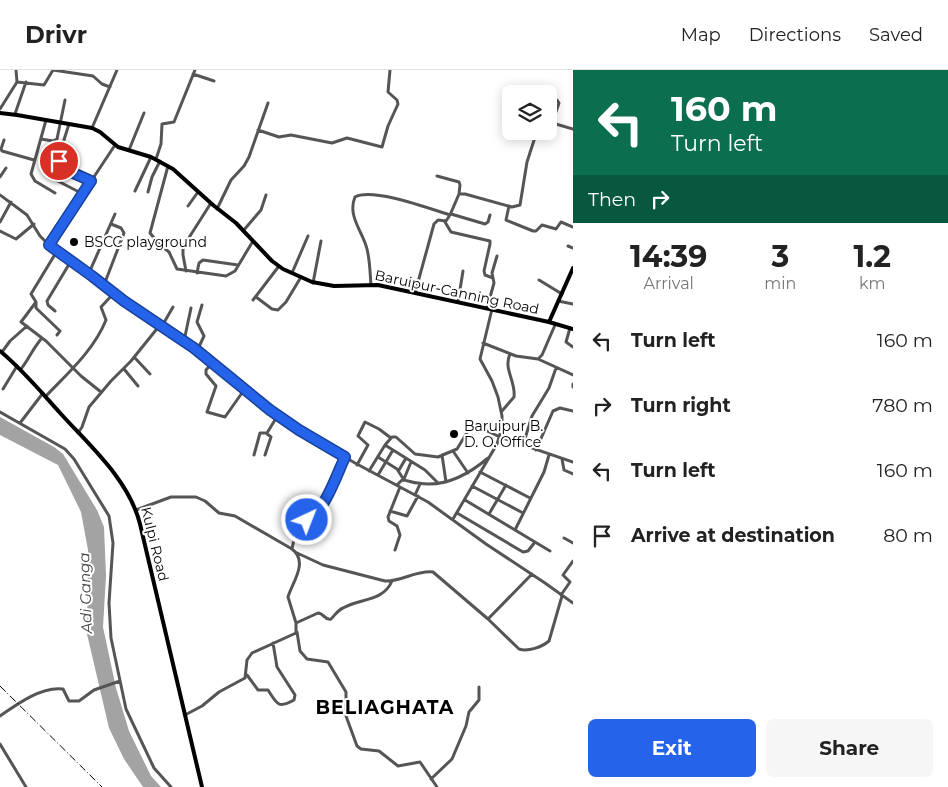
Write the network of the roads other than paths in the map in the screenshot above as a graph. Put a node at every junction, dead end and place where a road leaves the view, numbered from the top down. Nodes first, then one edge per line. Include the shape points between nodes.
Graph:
1 (16, 70) edge
2 (53, 70) edge
3 (117, 70) edge
4 (390, 70) edge
5 (194, 72) edge
6 (214, 81) dead end
7 (17, 82) junction
8 (26, 82) junction
9 (110, 87) junction
10 (64, 100) dead end
11 (268, 103) dead end
12 (0, 109) edge
13 (0, 113) edge
14 (144, 113) dead end
15 (15, 114) junction
16 (46, 120) junction
17 (61, 123) junction
18 (69, 124) junction
19 (557, 125) edge
20 (92, 128) junction
21 (573, 129) edge
22 (258, 130) junction
23 (40, 139) junction
24 (4, 140) dead end
25 (534, 140) edge
26 (115, 145) junction
27 (129, 150) junction
28 (156, 159) junction
29 (34, 160) junction
30 (168, 166) junction
31 (6, 168) dead end
32 (438, 176) dead end
33 (0, 177) edge
34 (50, 177) dead end
35 (91, 181) junction
36 (135, 191) dead end
37 (148, 192) dead end
38 (198, 192) junction
39 (55, 193) dead end
40 (83, 194) junction
41 (459, 194) junction
42 (0, 195) edge
43 (266, 195) dead end
44 (11, 202) junction
45 (211, 204) junction
46 (188, 206) dead end
47 (509, 206) junction
48 (217, 209) junction
49 (115, 214) dead end
50 (451, 215) junction
51 (490, 215) dead end
52 (0, 222) edge
53 (444, 222) junction
54 (34, 224) junction
55 (111, 224) junction
56 (573, 227) edge
57 (0, 231) edge
58 (244, 232) junction
59 (308, 236) dead end
60 (253, 241) junction
61 (321, 241) dead end
62 (49, 245) junction
63 (568, 246) dead end
64 (573, 248) edge
65 (57, 251) junction
66 (497, 256) dead end
67 (71, 261) junction
68 (238, 265) junction
69 (279, 266) junction
70 (573, 268) edge
71 (186, 271) junction
72 (462, 271) dead end
73 (197, 272) junction
74 (89, 273) junction
75 (292, 273) junction
76 (301, 277) junction
77 (493, 278) junction
78 (539, 280) dead end
79 (313, 283) junction
80 (104, 285) junction
81 (371, 285) junction
82 (114, 293) junction
83 (415, 293) junction
84 (562, 294) junction
85 (558, 301) junction
86 (36, 302) junction
87 (458, 302) junction
88 (573, 304) edge
89 (202, 306) dead end
90 (174, 307) dead end
91 (191, 308) dead end
92 (489, 309) junction
93 (55, 311) dead end
94 (549, 322) junction
95 (555, 324) junction
96 (161, 325) junction
97 (27, 326) junction
98 (572, 329) edge
99 (58, 336) dead end
100 (42, 338) junction
101 (184, 341) junction
102 (483, 343) junction
103 (573, 347) edge
104 (0, 351) edge
105 (197, 351) junction
106 (510, 354) junction
107 (135, 358) junction
108 (538, 359) junction
109 (212, 363) junction
110 (19, 368) junction
111 (73, 368) junction
112 (124, 368) junction
113 (556, 368) junction
114 (150, 374) dead end
115 (573, 375) edge
116 (138, 386) dead end
117 (3, 389) dead end
118 (244, 390) junction
119 (101, 392) junction
120 (45, 394) junction
121 (573, 411) edge
122 (0, 412) edge
123 (502, 412) junction
124 (278, 415) junction
125 (20, 423) junction
126 (78, 433) junction
127 (265, 433) junction
128 (500, 437) junction
129 (391, 438) junction
130 (385, 445) junction
131 (523, 445) junction
132 (393, 450) junction
133 (536, 450) junction
134 (453, 451) junction
135 (254, 455) dead end
136 (265, 455) dead end
137 (442, 455) junction
138 (549, 455) junction
139 (490, 456) junction
140 (345, 457) junction
141 (378, 457) junction
142 (406, 458) junction
143 (562, 459) junction
144 (386, 461) junction
145 (411, 462) junction
146 (573, 462) edge
147 (357, 465) junction
148 (398, 470) junction
149 (369, 471) junction
150 (480, 472) junction
151 (468, 473) junction
152 (573, 474) edge
153 (378, 475) junction
154 (404, 480) junction
155 (446, 482) junction
156 (438, 483) junction
157 (420, 484) junction
158 (398, 486) junction
159 (472, 486) junction
160 (506, 486) junction
161 (417, 495) junction
162 (530, 498) junction
163 (498, 499) junction
164 (465, 500) junction
165 (136, 510) junction
166 (390, 511) junction
167 (456, 513) junction
168 (523, 513) junction
169 (489, 514) junction
170 (452, 519) junction
171 (515, 530) junction
172 (564, 538) dead end
173 (536, 542) junction
174 (573, 543) edge
175 (293, 550) junction
176 (395, 550) dead end
177 (550, 551) dead end
178 (573, 561) edge
179 (532, 574) junction
180 (392, 581) junction
181 (561, 596) junction
182 (573, 603) edge
183 (488, 619) junction
184 (296, 623) junction
185 (296, 631) junction
186 (273, 643) junction
187 (246, 675) junction
188 (118, 682) junction
189 (479, 688) dead end
190 (0, 716) edge
191 (185, 716) junction
192 (0, 744) edge
193 (431, 779) junction
194 (26, 787) edge
195 (171, 787) edge
196 (202, 787) edge
197 (437, 787) edge

1 - 7 street
2 - 8 street via 44,84
2 - 9 street via 91,76
3 - 9 street
4 - 22 street via 388,92 398,104 382,147 347,138 332,142 291,135 279,137
5 - 6 street
5 - 28 street via 174,122 162,124
7 - 8 street
7 - 12 street
8 - 15 street
9 - 20 street
10 - 17 street
11 - 22 street
13 - 15 main road, Baruipur-Canning Road
14 - 27 street
15 - 16 main road, Baruipur-Canning Road
16 - 17 main road, Baruipur-Canning Road
16 - 23 street
17 - 18 main road, Baruipur-Canning Road
17 - 23 street via 55,140
18 - 20 main road, Baruipur-Canning Road
18 - 35 street via 60,164
19 - 21 street
20 - 26 main road, Baruipur-Canning Road
22 - 48 street via 249,157 231,180
23 - 29 street
24 - 29 street via 2,151
25 - 47 street via 523,180 521,203 518,207
26 - 27 main road, Baruipur-Canning Road
26 - 35 street
27 - 28 main road, Baruipur-Canning Road
28 - 30 main road, Baruipur-Canning Road
28 - 36 street
28 - 37 street
29 - 39 street via 32,178
30 - 38 main road, Baruipur-Canning Road
30 - 71 street via 150,233 170,252 177,269
31 - 33 street
32 - 41 street via 459,182
34 - 40 street
35 - 40 street
38 - 45 main road, Baruipur-Canning Road
38 - 46 street
40 - 62 street
41 - 47 street
41 - 50 street
42 - 44 street
43 - 58 street via 261,210
44 - 52 street
44 - 54 street
45 - 48 main road, Baruipur-Canning Road
45 - 71 street via 183,247
47 - 56 street via 506,220 533,231 542,225 556,229 562,222
48 - 58 main road, Baruipur-Canning Road
49 - 55 street
50 - 51 street via 485,224
50 - 53 street
50 - 81 street via 391,197 365,194 355,197 354,216 367,248
53 - 77 street via 451,232 490,241 484,271 485,275
53 - 83 street via 438,220 434,224
54 - 57 street via 16,239
54 - 62 street
55 - 74 street
55 - 80 street via 124,232
58 - 60 main road, Baruipur-Canning Road
59 - 75 street
60 - 68 street
60 - 69 main road, Baruipur-Canning Road
61 - 79 street
62 - 65 street
63 - 64 street
65 - 67 street
65 - 86 street via 31,292
66 - 77 street
67 - 74 street
67 - 93 street via 47,301
68 - 73 street via 228,275
68 - 73 street via 203,260
69 - 75 main road, Baruipur-Canning Road
69 - 76 street via 255,298 272,309 278,310 286,302
70 - 84 main road
71 - 73 street
72 - 87 street
74 - 80 street
75 - 76 main road, Baruipur-Canning Road
76 - 79 main road, Baruipur-Canning Road
77 - 92 street
78 - 84 street
79 - 81 main road, Baruipur-Canning Road
80 - 82 street
81 - 83 main road, Baruipur-Canning Road
82 - 96 street
82 - 111 street via 101,307 106,320 98,336
83 - 87 main road, Baruipur-Canning Road
84 - 85 main road
85 - 88 street
85 - 94 main road
86 - 97 street via 21,320
86 - 99 street via 36,308 60,331
87 - 92 main road, Baruipur-Canning Road
89 - 105 street via 197,322 204,336
90 - 96 street
91 - 101 street
92 - 94 main road, Baruipur-Canning Road
92 - 102 street
94 - 95 main road, Baruipur-Canning Road
95 - 98 main road, Baruipur-Canning Road
95 - 108 street
96 - 101 street
96 - 107 street
97 - 100 street
97 - 104 street
98 - 103 street via 566,342
100 - 110 street
100 - 111 street
101 - 105 street
102 - 106 street
102 - 123 street via 480,361 492,382
104 - 110 main road, Kulpi Road
105 - 109 street
106 - 108 street
106 - 123 street via 507,362 514,397
107 - 112 street
107 - 114 street
108 - 113 street
109 - 118 street
109 - 118 street via 206,372 216,386 207,410 209,413 226,417
110 - 117 street
110 - 120 main road, Kulpi Road
111 - 119 street
111 - 120 street
112 - 116 street
112 - 119 street
113 - 115 street
113 - 131 street via 549,388 532,416
118 - 124 street
119 - 126 street via 89,407
120 - 125 street
120 - 126 main road, Kulpi Road
121 - 133 street via 553,410
122 - 125 street
123 - 128 street
124 - 127 street
124 - 140 street
125 - 188 street via 66,449 109,516 113,543 110,629
126 - 165 main road, Kulpi Road via 117,478
127 - 135 street via 259,434
127 - 136 street via 271,438
128 - 131 street
128 - 134 street via 471,426
128 - 139 street
129 - 130 street
129 - 137 street via 394,436 417,455
129 - 147 street via 365,422 358,436 368,445
130 - 132 street
130 - 141 street
131 - 133 street
132 - 142 street
132 - 144 street
133 - 138 street
134 - 137 street
134 - 151 street
137 - 155 street
138 - 143 street
138 - 162 street
139 - 150 street
139 - 151 street
140 - 147 street
140 - 175 street via 322,505 312,518 297,524
141 - 144 street
141 - 149 street
142 - 145 street
142 - 148 street
143 - 146 street
143 - 152 street via 564,470
144 - 148 street
144 - 153 street
145 - 154 street
145 - 156 street
147 - 149 street
148 - 154 street
149 - 153 street
150 - 159 street
150 - 160 street
151 - 155 street
153 - 158 street
154 - 157 street
154 - 158 street
155 - 156 street
156 - 157 street
157 - 161 street
158 - 161 street
158 - 166 street
159 - 163 street
159 - 164 street
160 - 162 street
160 - 163 street
161 - 166 street via 407,516
161 - 170 street
162 - 168 street
163 - 168 street
163 - 169 street
164 - 167 street
164 - 169 street
165 - 175 street via 171,497 196,497 206,501 220,514 235,516
165 - 191 main road, Kulpi Road
166 - 176 street via 388,519 399,532
167 - 170 street
167 - 173 street via 523,552
168 - 171 street
169 - 171 street
170 - 179 street
171 - 173 street
172 - 174 street
173 - 177 street
175 - 180 street via 324,565 381,581
175 - 184 street via 298,557 299,572 288,600
178 - 181 street via 563,575 570,582
179 - 181 street
179 - 183 street
180 - 183 street via 432,572
180 - 184 street via 386,591 338,610 329,620 318,613
181 - 182 street
181 - 183 street via 549,641 531,649 519,649
184 - 185 street
185 - 186 street
185 - 193 street via 301,654 308,660 328,662 345,690 346,716 357,746 379,751 398,766 420,762
186 - 187 street via 250,656
186 - 187 street via 277,667 295,695 294,700 280,705 268,690 257,690
187 - 191 street
188 - 190 street via 71,702 63,689 48,690 21,701
188 - 195 street via 133,727 154,768
189 - 193 street via 479,700 469,712 452,759
191 - 196 main road, Kulpi Road
192 - 194 street
193 - 197 street

